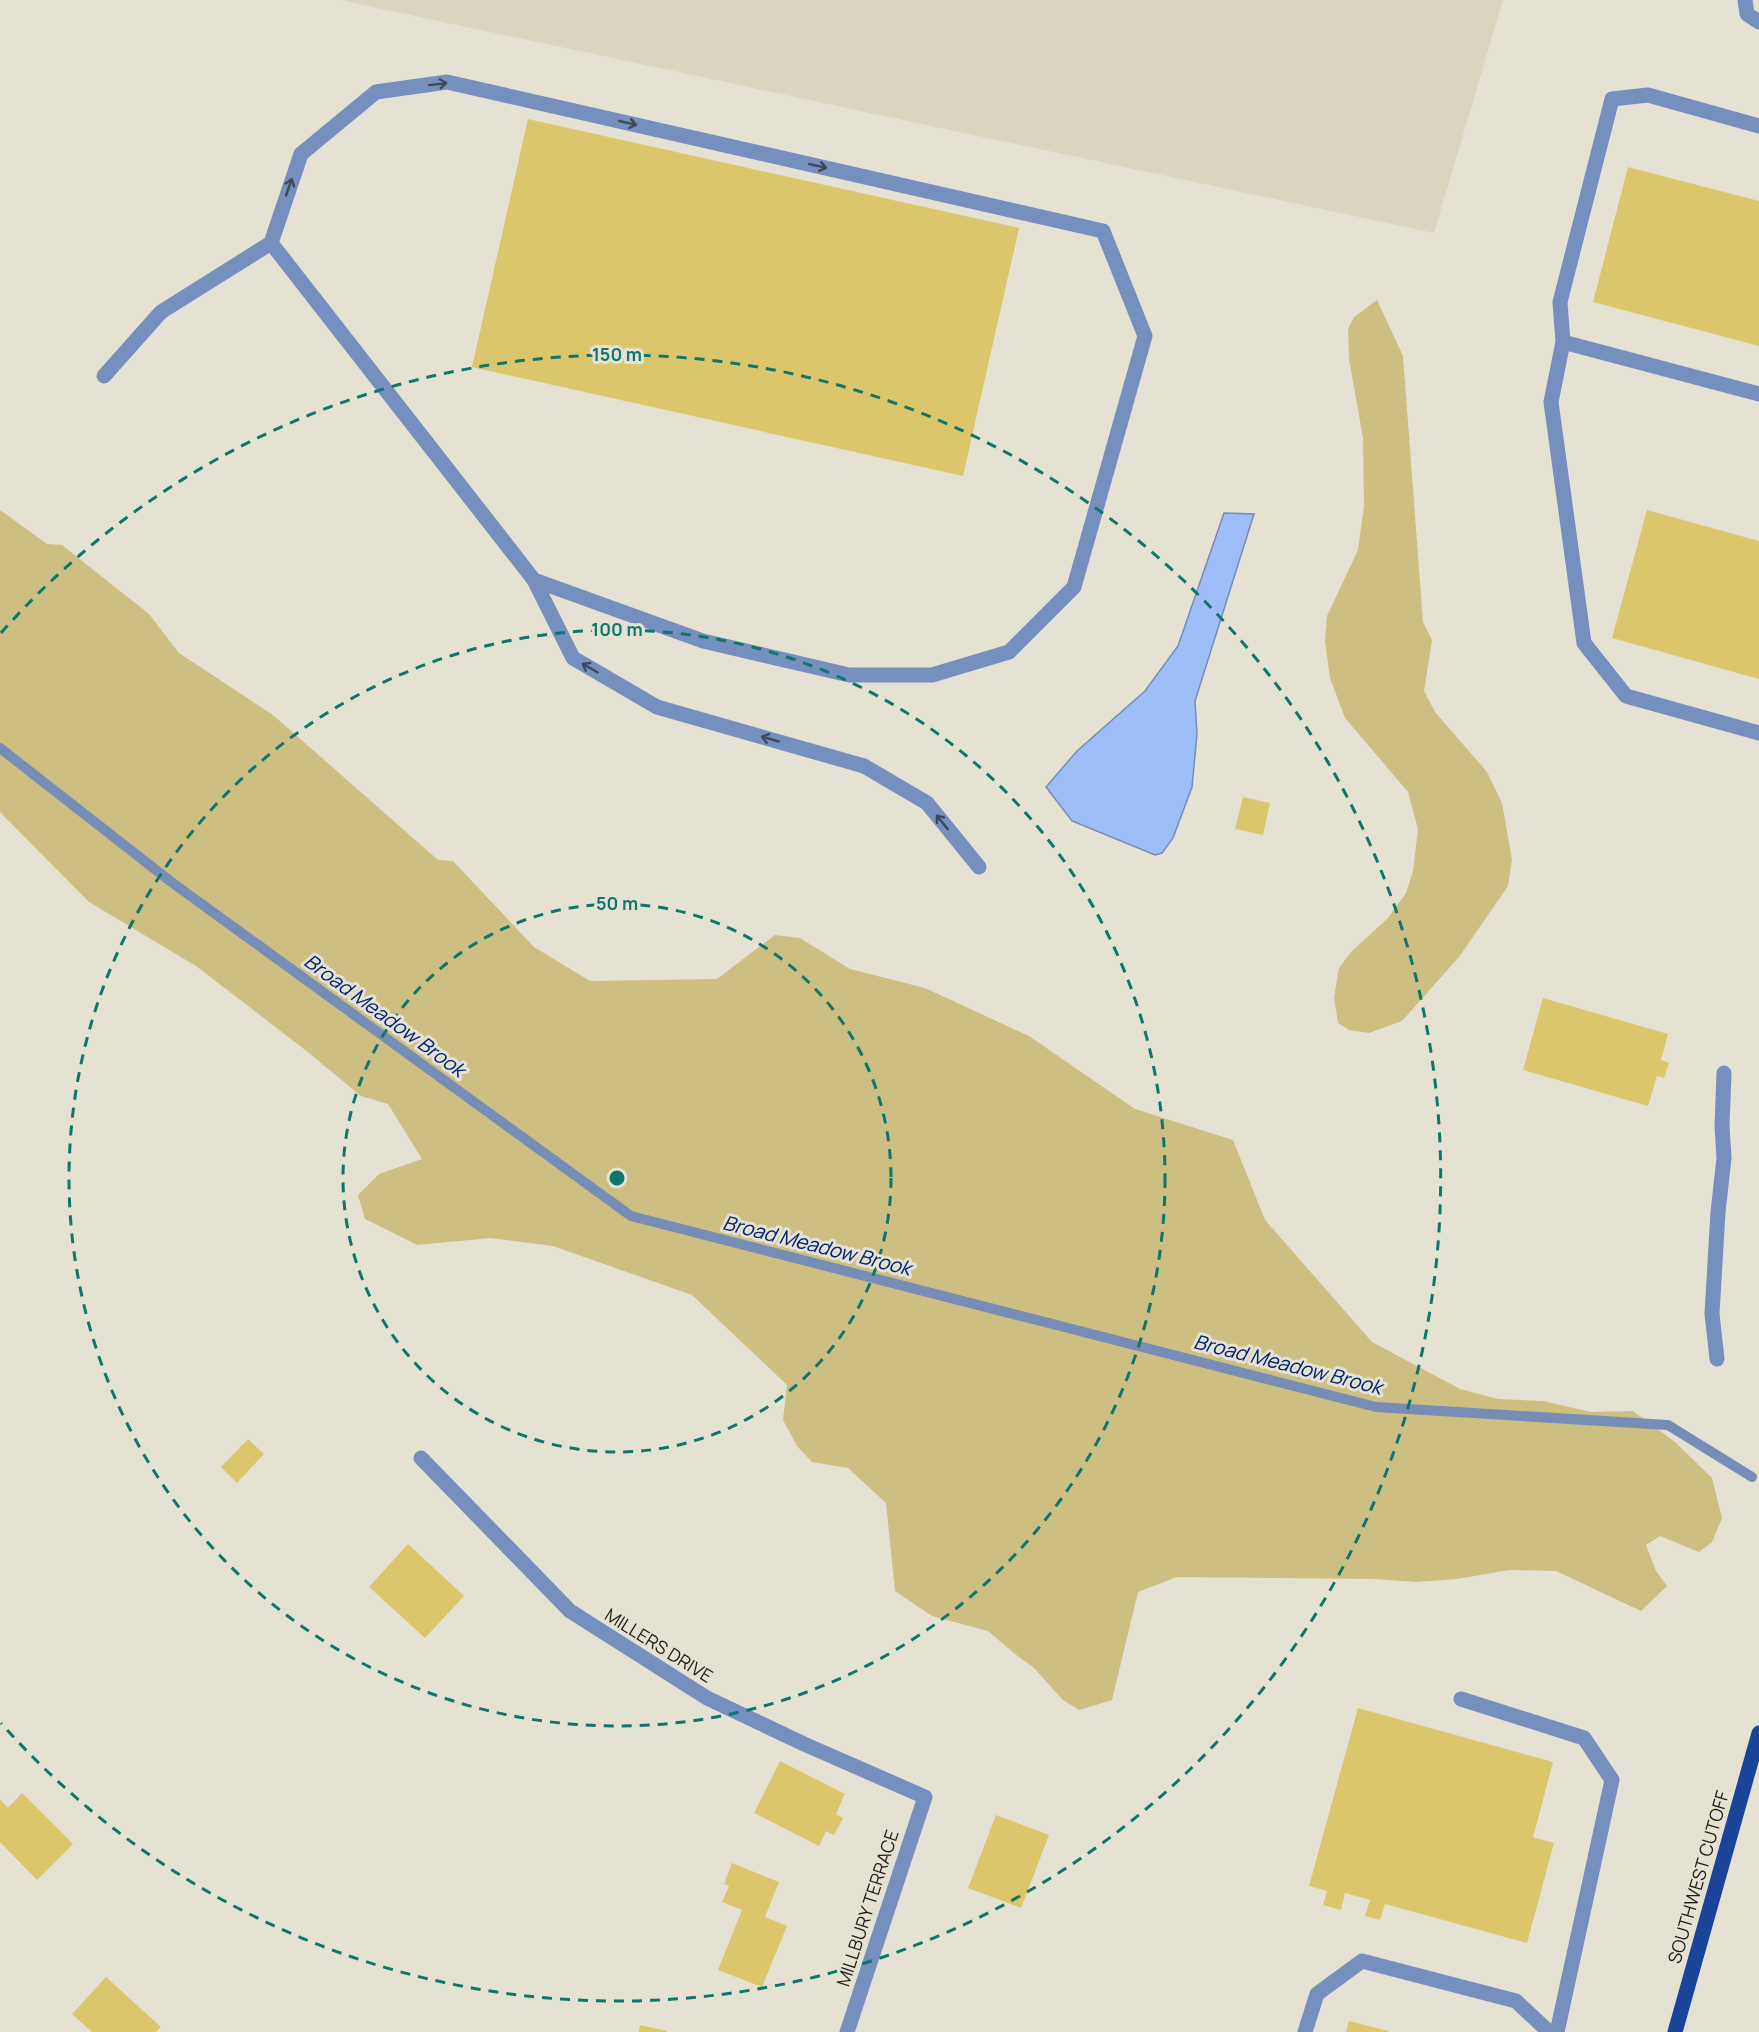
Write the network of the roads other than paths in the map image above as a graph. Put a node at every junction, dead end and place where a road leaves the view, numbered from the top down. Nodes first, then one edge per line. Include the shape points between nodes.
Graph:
1 (1745, 0) edge
2 (1759, 22) edge
3 (1759, 126) edge
4 (271, 243) junction
5 (1563, 342) junction
6 (104, 376) dead end
7 (1759, 394) edge
8 (534, 580) junction
9 (1759, 734) edge
10 (979, 867) dead end
11 (1724, 1073) dead end
12 (1717, 1359) dead end
13 (421, 1458) dead end
14 (1461, 1699) dead end
15 (1759, 1733) edge
16 (925, 1797) joint
17 (847, 2032) edge
18 (1305, 2032) edge
19 (1548, 2032) edge
20 (1557, 2032) edge
21 (1676, 2032) edge

1 - 2 street via 1747,14
3 - 5 street via 1648,95 1612,99 1560,302
4 - 6 street via 161,312
4 - 8 street
4 -> 8 street via 301,154 376,92 447,82 1103,231 1145,336 1074,587 1009,652 932,675 849,675 703,641
5 - 7 street
5 - 9 street via 1551,402 1584,643 1626,696
10 -> 8 street via 927,804 864,766 657,707 573,658
11 - 12 street via 1724,1158 1712,1314
13 - 16 street, MILLERS DRIVE via 570,1611 706,1698
14 - 20 street via 1584,1738 1612,1780
15 - 21 main road, SOUTHWEST CUTOFF
16 - 17 street, MILLBURY TERRACE
18 - 19 street via 1317,1994 1362,1961 1516,2001

